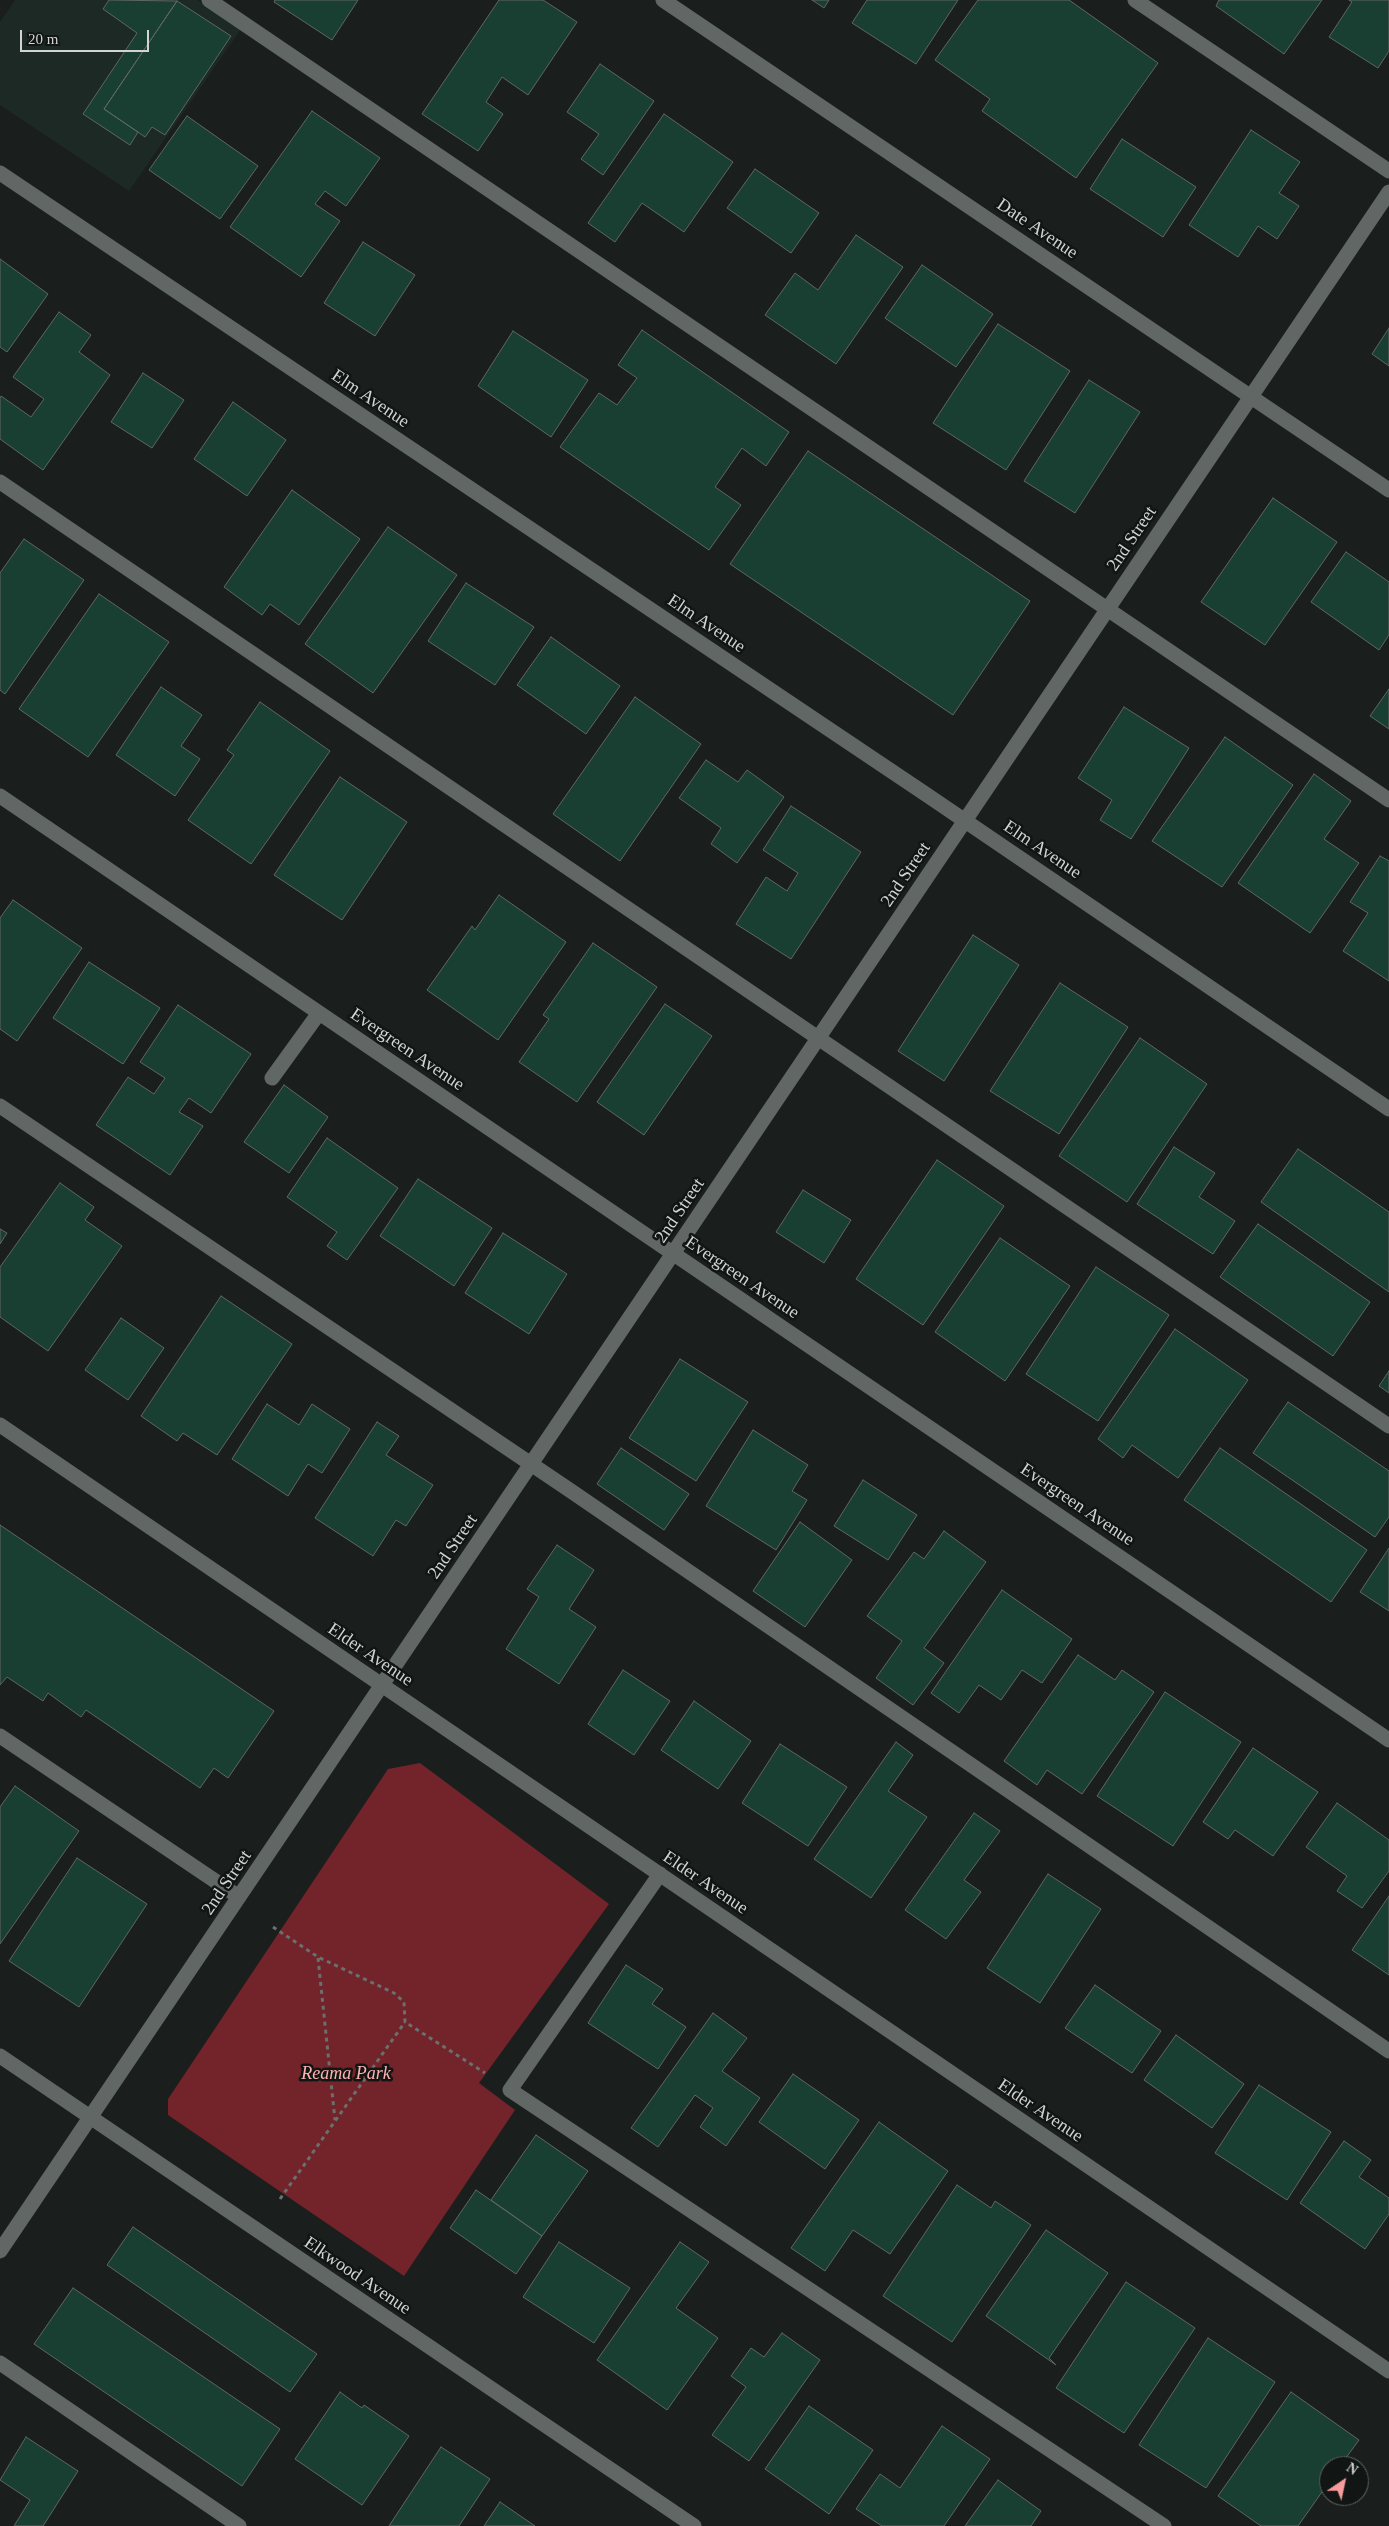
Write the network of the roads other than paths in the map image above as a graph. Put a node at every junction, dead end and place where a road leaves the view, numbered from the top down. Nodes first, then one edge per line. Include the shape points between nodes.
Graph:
1 (209, 0) edge
2 (663, 0) edge
3 (1135, 0) edge
4 (1389, 171) edge
5 (0, 173) edge
6 (1389, 192) edge
7 (1250, 397) junction
8 (0, 482) edge
9 (1389, 490) edge
10 (1107, 610) junction
11 (0, 796) edge
12 (1389, 800) edge
13 (965, 820) junction
14 (319, 1013) junction
15 (818, 1039) junction
16 (272, 1078) dead end
17 (0, 1106) edge
18 (1389, 1109) edge
19 (673, 1254) junction
20 (0, 1425) edge
21 (1389, 1426) edge
22 (531, 1464) junction
23 (382, 1685) junction
24 (0, 1736) edge
25 (1389, 1740) edge
26 (660, 1874) junction
27 (239, 1897) junction
28 (1389, 2051) edge
29 (0, 2056) edge
30 (91, 2118) junction
31 (0, 2251) edge
32 (0, 2363) edge
33 (1389, 2371) edge
34 (238, 2526) edge
35 (694, 2526) edge
36 (1164, 2526) edge

1 - 10 street
2 - 7 street, Date Avenue
3 - 4 street
5 - 13 street, Elm Avenue
6 - 7 street, 2nd Street
7 - 9 street, Date Avenue
7 - 10 street, 2nd Street
8 - 15 street
10 - 12 street
10 - 13 street, 2nd Street
11 - 14 street, Evergreen Avenue
13 - 15 street, 2nd Street
13 - 18 street, Elm Avenue
14 - 16 street
14 - 19 street, Evergreen Avenue
15 - 19 street, 2nd Street
15 - 21 street
17 - 22 street
19 - 22 street, 2nd Street
19 - 25 street, Evergreen Avenue
20 - 23 street, Elder Avenue
22 - 23 street, 2nd Street
22 - 28 street
23 - 26 street, Elder Avenue
23 - 27 street, 2nd Street
24 - 27 street
26 - 33 street, Elder Avenue
26 - 36 street via 510,2090
27 - 30 street, 2nd Street
29 - 30 street, Elkwood Avenue
30 - 31 street, 2nd Street
30 - 35 street, Elkwood Avenue
32 - 34 street

